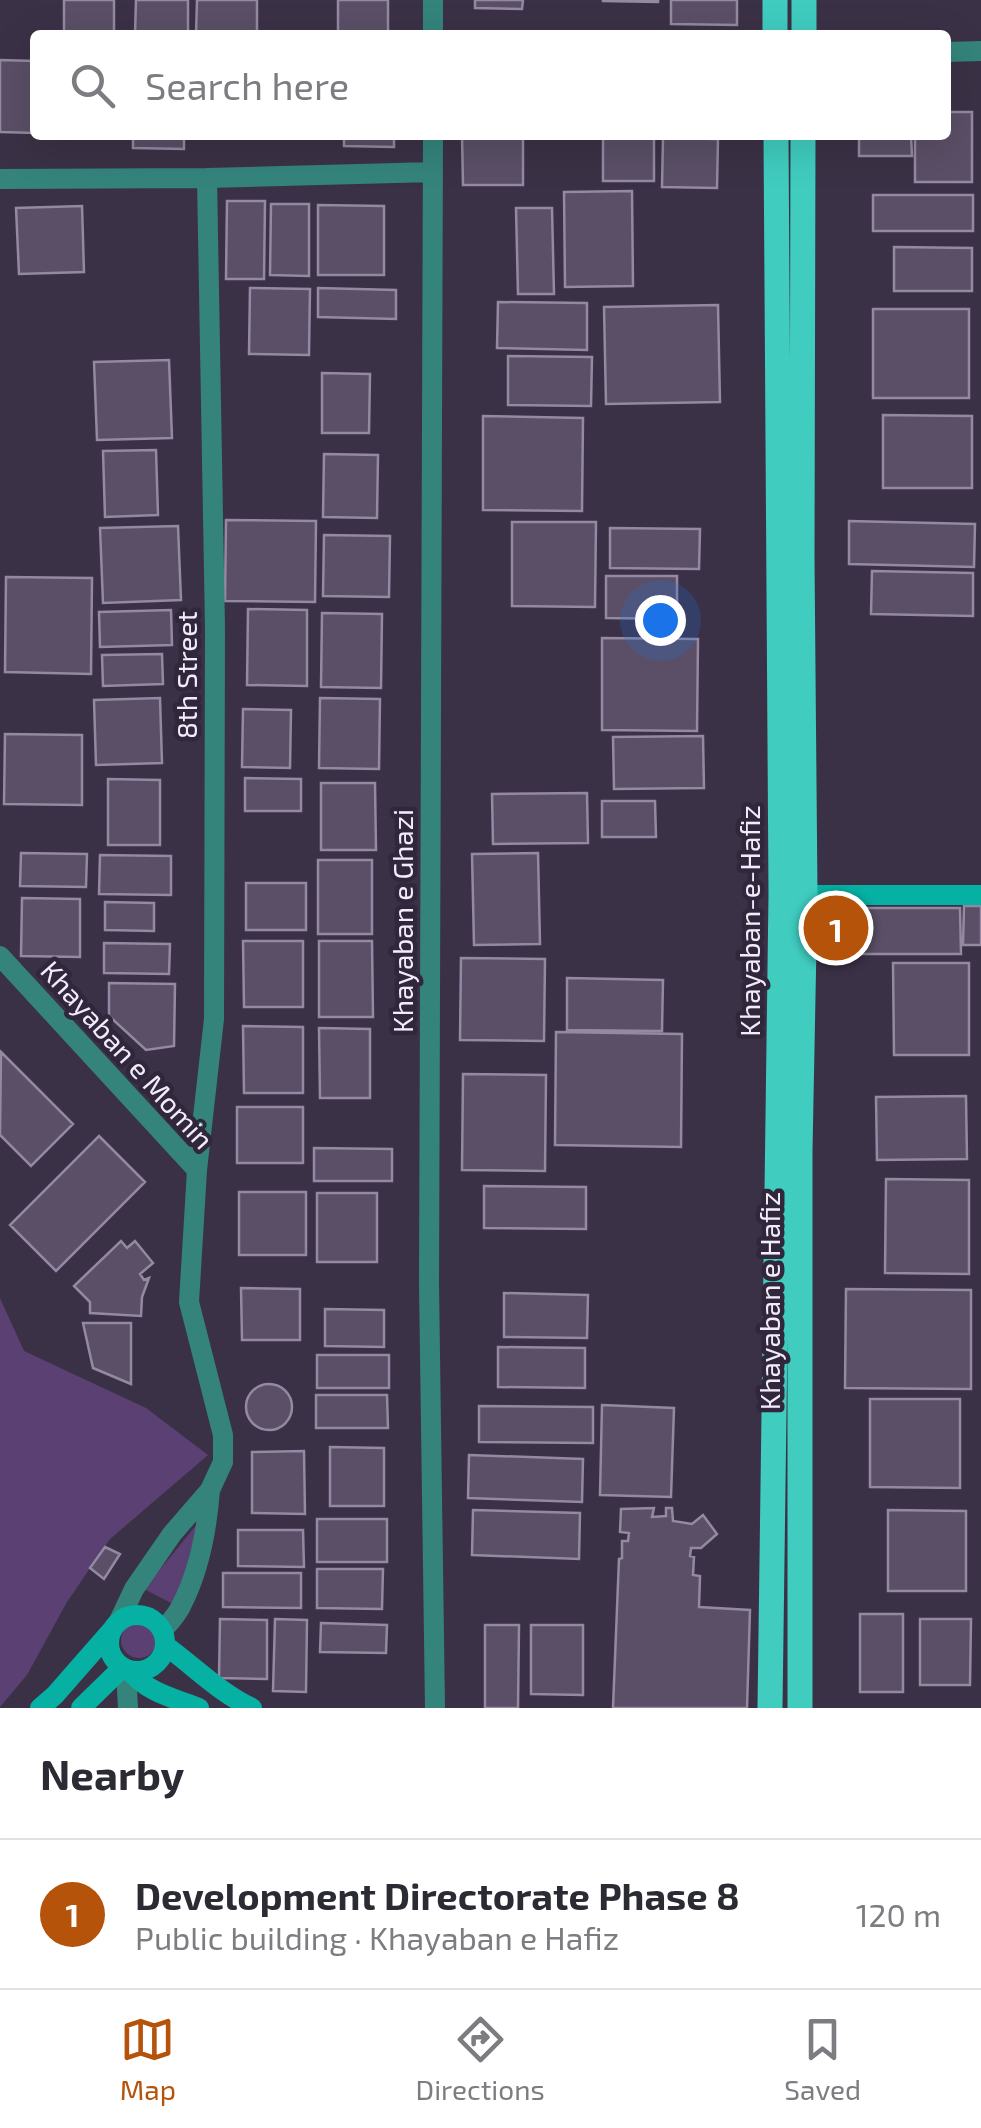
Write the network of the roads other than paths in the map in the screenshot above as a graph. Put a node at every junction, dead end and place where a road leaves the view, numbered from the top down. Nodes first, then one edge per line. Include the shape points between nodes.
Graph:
1 (433, 0) edge
2 (775, 0) edge
3 (804, 0) edge
4 (434, 30) edge
5 (775, 30) edge
6 (804, 30) edge
7 (981, 51) edge
8 (951, 52) edge
9 (433, 140) edge
10 (776, 140) edge
11 (804, 140) edge
12 (433, 172) junction
13 (0, 178) edge
14 (207, 178) junction
15 (793, 895) junction
16 (981, 895) edge
17 (0, 956) edge
18 (197, 1170) junction
19 (210, 1490) junction
20 (115, 1626) junction
21 (165, 1638) junction
22 (126, 1670) junction
23 (40, 1708) edge
24 (81, 1708) edge
25 (128, 1708) edge
26 (199, 1708) edge
27 (252, 1708) edge
28 (434, 1708) edge
29 (770, 1708) edge
30 (800, 1708) edge

1 - 4 street
2 - 5 main road
3 - 6 main road
7 - 8 street
9 - 12 street, Khayaban e Ghazi
10 - 15 main road, Khayaban-e-Hafiz
11 - 15 main road, Khayaban-e-Hafiz
12 - 14 street
12 - 28 street, Khayaban e Ghazi
13 - 14 street
14 - 18 street, 8th Street via 214,1019
15 - 16 main road
15 - 29 main road, Khayaban-e-Hafiz
15 - 30 main road, Khayaban e Hafiz
17 - 18 street, Khayaban e Momin
18 - 19 street, Khayaban e Momin via 190,1302 223,1435 223,1462
19 - 20 street, Khayaban e Momin via 172,1534
19 - 21 street, Khayaban e Momin via 206,1536
20 - 21 main road via 127,1616 146,1616
20 - 22 main road via 110,1652
20 - 23 main road
21 - 22 main road via 154,1667
21 - 27 main road via 230,1698
22 - 24 main road
22 - 25 street
22 - 26 main road

